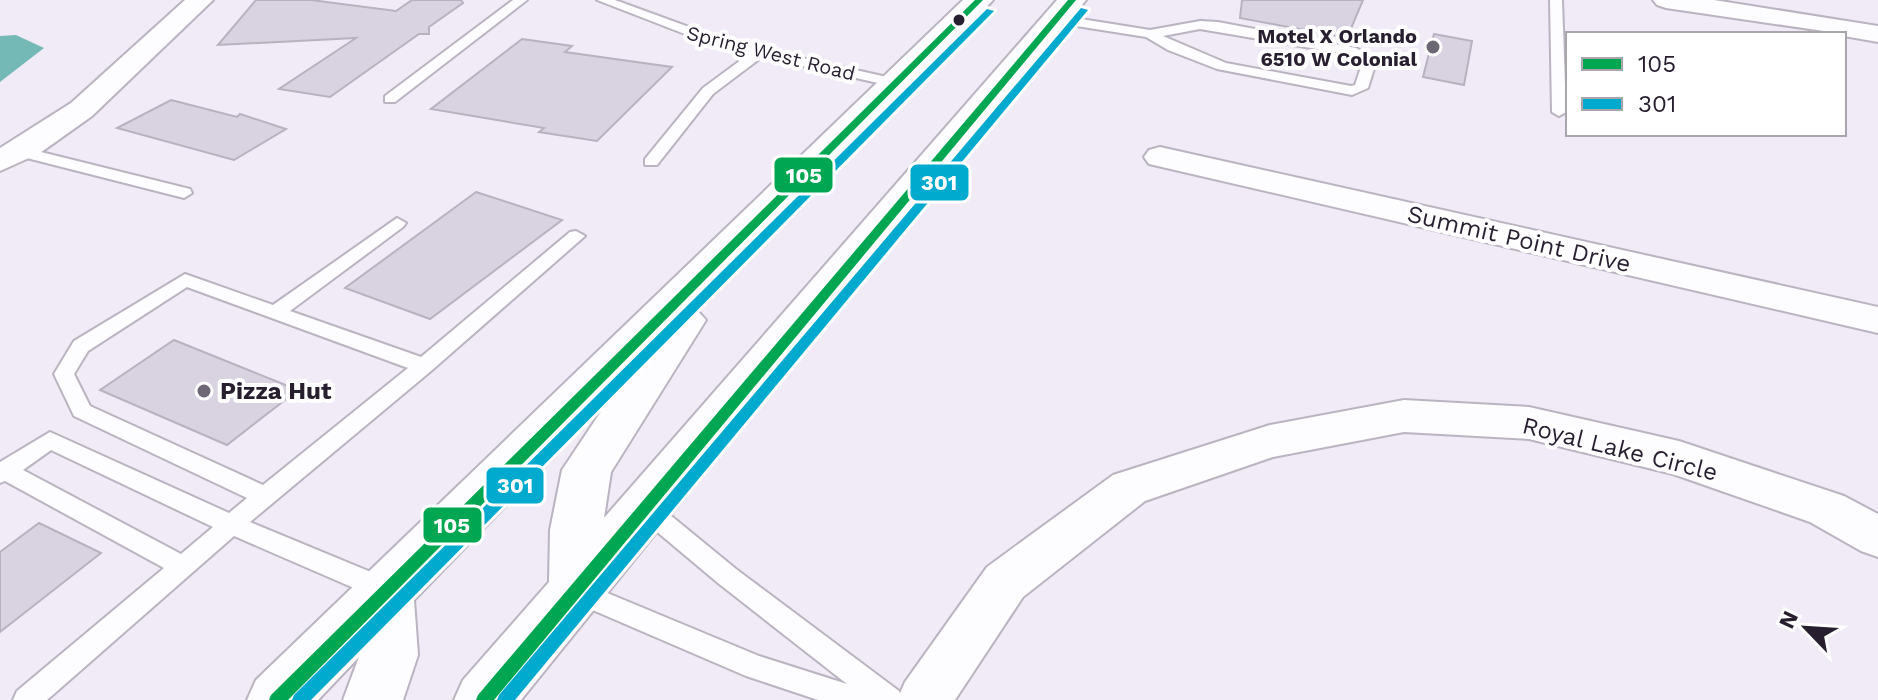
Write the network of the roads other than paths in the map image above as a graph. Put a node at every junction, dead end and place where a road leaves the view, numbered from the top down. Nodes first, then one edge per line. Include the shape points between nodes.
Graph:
1 (200, 0) edge
2 (521, 0) edge
3 (603, 0) edge
4 (979, 0) edge
5 (1556, 0) edge
6 (1666, 0) edge
7 (1064, 6) edge
8 (1150, 34) junction
9 (1878, 34) edge
10 (759, 53) junction
11 (896, 83) junction
12 (390, 99) dead end
13 (1559, 112) dead end
14 (10, 156) edge
15 (1160, 157) dead end
16 (651, 162) dead end
17 (184, 193) dead end
18 (397, 223) dead end
19 (576, 236) dead end
20 (735, 244) junction
21 (276, 312) junction
22 (1878, 320) edge
23 (424, 366) junction
24 (2, 473) edge
25 (265, 496) junction
26 (645, 508) junction
27 (232, 525) junction
28 (1878, 537) edge
29 (182, 566) junction
30 (386, 590) junction
31 (576, 591) junction
32 (27, 700) edge
33 (277, 700) edge
34 (373, 700) edge
35 (484, 700) edge
36 (857, 700) edge
37 (889, 700) edge
38 (924, 700) edge

1 - 14 street via 81,112
2 - 12 lane
3 - 10 lane, Spring West Road
4 - 11 highway
5 - 13 lane
6 - 9 street
7 - 8 lane
7 - 26 highway
8 - 8 lane via 1174,51 1218,64 1352,91 1361,88 1370,59 1218,26
10 - 11 lane, Spring West Road
10 - 16 lane via 708,91
11 - 20 highway
14 - 17 lane
15 - 22 street, Summit Point Drive
18 - 21 lane
19 - 23 lane
20 - 30 highway
20 - 31 highway via 587,470 576,530
21 - 23 lane
21 - 25 lane via 185,280 81,346 64,374 82,411
23 - 25 lane
24 - 27 lane via 50,440
24 - 29 lane
25 - 27 lane
26 - 31 highway
26 - 37 lane
27 - 29 lane
27 - 30 lane
28 - 38 street, Royal Lake Circle via 1827,509 1679,458 1529,423 1404,416 1270,441 1129,488 1005,582
29 - 32 lane
30 - 33 highway
30 - 34 highway via 389,655
31 - 35 highway
31 - 36 lane via 755,667

